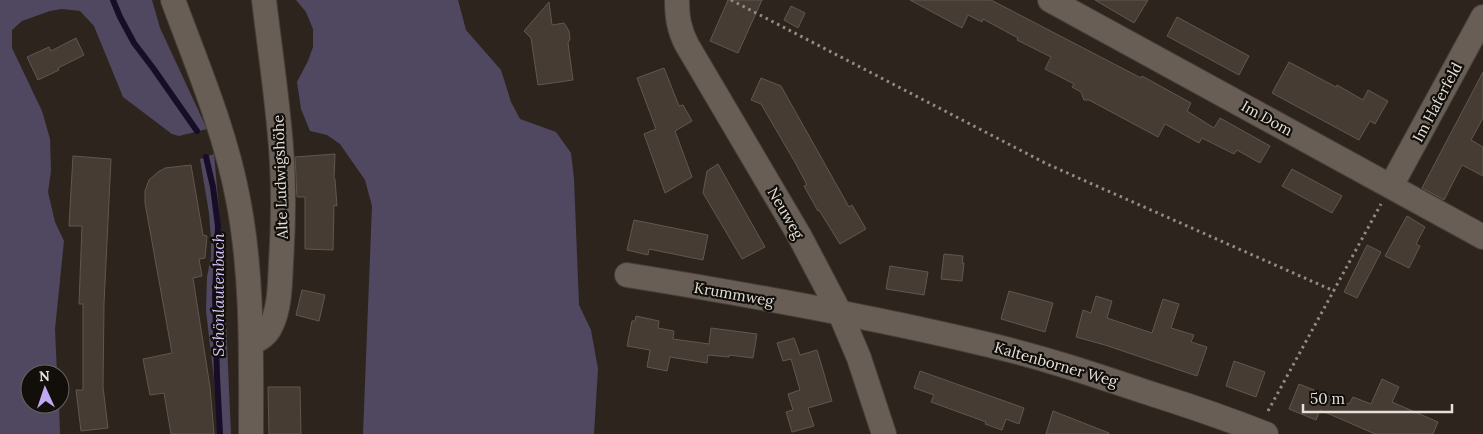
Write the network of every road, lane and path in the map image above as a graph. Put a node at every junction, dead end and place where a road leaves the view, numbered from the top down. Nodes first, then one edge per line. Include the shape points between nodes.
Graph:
1 (173, 0) edge
2 (264, 0) edge
3 (677, 0) edge
4 (731, 0) edge
5 (1050, 0) edge
6 (1483, 17) edge
7 (1392, 186) junction
8 (1483, 237) edge
9 (627, 275) dead end
10 (1334, 291) junction
11 (840, 313) junction
12 (252, 343) junction
13 (1262, 432) edge
14 (251, 434) edge
15 (884, 434) edge

1 - 12 street via 223,137 238,199 249,284
2 - 12 street, Alte Ludwigshöhe via 279,125 283,226 276,314 265,336
3 - 11 street, Neuweg via 680,31 687,45 799,235
4 - 10 path via 1047,164
5 - 7 street, Im Dom
6 - 7 street, Im Haferfeld
7 - 8 street, Im Dom
7 - 10 path
9 - 11 street, Krummweg
10 - 13 path
11 - 13 street, Kaltenborner Weg via 1045,360
11 - 15 street, Neuweg
12 - 14 street

